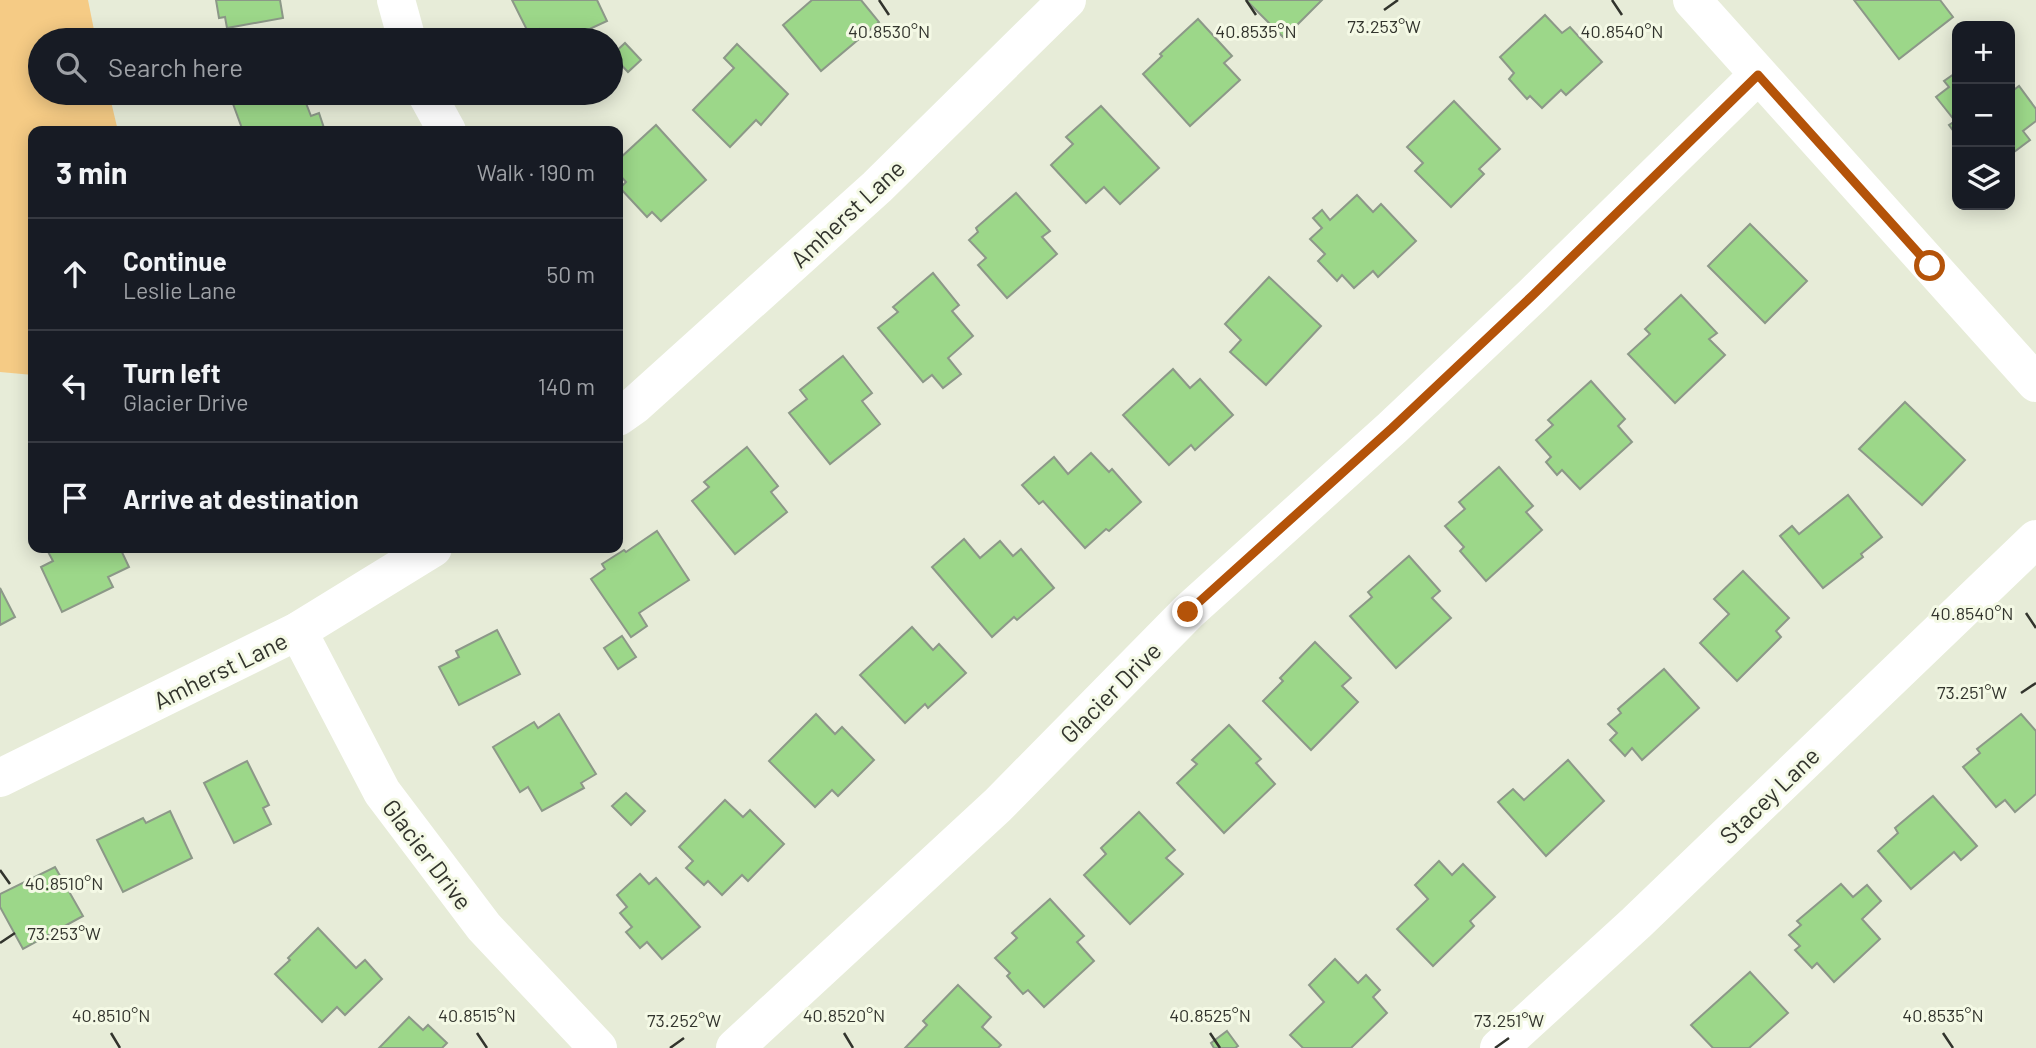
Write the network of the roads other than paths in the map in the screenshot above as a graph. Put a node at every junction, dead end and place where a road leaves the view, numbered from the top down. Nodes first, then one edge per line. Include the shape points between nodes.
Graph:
1 (396, 0) edge
2 (1067, 0) edge
3 (1692, 0) edge
4 (404, 28) edge
5 (1758, 75) junction
6 (433, 105) edge
7 (444, 126) edge
8 (2036, 383) edge
9 (623, 401) edge
10 (2036, 538) edge
11 (425, 553) edge
12 (298, 631) junction
13 (0, 778) edge
14 (598, 1048) edge
15 (736, 1048) edge
16 (1499, 1048) edge

1 - 4 street
2 - 9 street, Amherst Lane via 877,187
3 - 5 street
5 - 8 street
5 - 15 street, Glacier Drive via 1402,419 1188,612 998,805
6 - 7 street
10 - 16 street, Stacey Lane via 1636,923
11 - 12 street, Amherst Lane
12 - 13 street, Amherst Lane
12 - 14 street, Glacier Drive via 382,792 484,927

